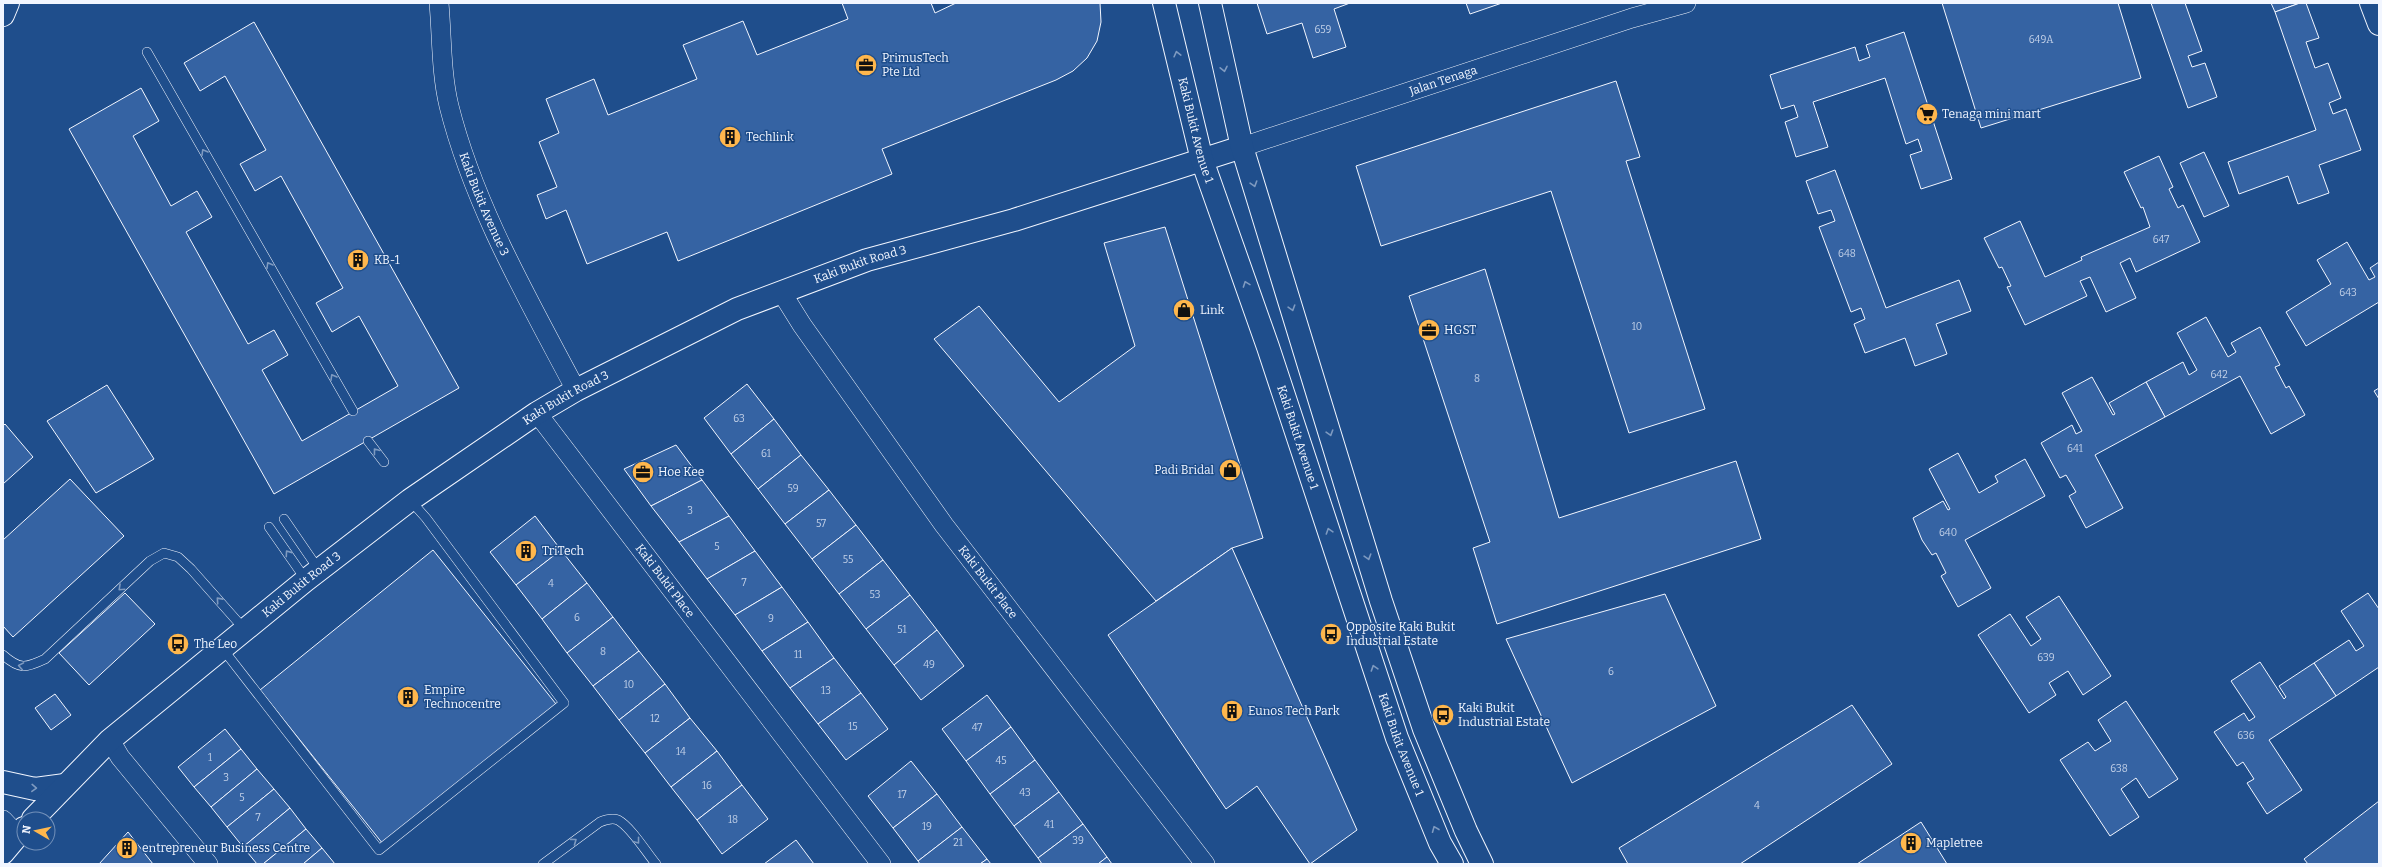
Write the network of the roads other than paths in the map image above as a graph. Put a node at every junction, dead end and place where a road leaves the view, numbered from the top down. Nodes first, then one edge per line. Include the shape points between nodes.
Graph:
1 (8, 3) edge
2 (439, 3) edge
3 (1164, 3) edge
4 (1210, 3) edge
5 (1686, 3) edge
6 (2371, 3) edge
7 (3, 15) edge
8 (2379, 24) edge
9 (147, 52) dead end
10 (1242, 147) junction
11 (1202, 160) junction
12 (782, 293) junction
13 (576, 390) junction
14 (352, 411) dead end
15 (537, 413) junction
16 (368, 441) dead end
17 (384, 462) dead end
18 (410, 500) junction
19 (284, 518) dead end
20 (269, 527) dead end
21 (313, 575) junction
22 (245, 630) junction
23 (222, 648) junction
24 (3, 655) edge
25 (110, 740) junction
26 (3, 782) edge
27 (65, 785) junction
28 (40, 811) edge
29 (15, 828) edge
30 (3, 853) edge
31 (208, 864) edge
32 (542, 864) edge
33 (656, 864) edge
34 (881, 864) edge
35 (1205, 864) edge
36 (1452, 864) edge
37 (1482, 864) edge

1 - 7 main road
2 - 13 street, Kaki Bukit Avenue 3 via 446,87 467,166 503,247
11 -> 3 main road, Kaki Bukit Avenue 1
4 -> 10 main road
5 - 10 street, Jalan Tenaga via 1632,18
6 - 8 main road
14 -> 9 lane
10 - 11 main road, Jalan Tenaga
10 -> 37 main road via 1386,616 1424,729
11 - 12 main road, Kaki Bukit Road 3 via 1014,220 867,260
36 -> 11 main road, Kaki Bukit Avenue 1 via 1440,843 1398,738 1268,347
12 - 13 main road, Kaki Bukit Road 3 via 737,309
12 - 35 street, Kaki Bukit Place via 944,525
13 - 15 main road, Kaki Bukit Road 3
15 - 18 main road, Kaki Bukit Road 3
15 - 34 street, Kaki Bukit Place
17 -> 16 lane
18 - 21 main road, Kaki Bukit Road 3
18 - 23 lane via 564,702 379,850
19 - 21 lane
21 -> 20 lane
21 - 22 main road, Kaki Bukit Road 3
22 - 23 main road, Kaki Bukit Road 3
22 -> 24 lane via 191,569 178,557 164,553 150,561 45,659 28,667 14,664
23 - 25 main road, Kaki Bukit Road 3
25 - 27 main road, Kaki Bukit Road 3
25 - 31 street via 120,757
26 -> 27 main road via 36,789
27 - 28 main road, Kaki Bukit Road 3
29 - 30 main road
32 -> 33 lane via 600,822 609,819 618,820 627,828

